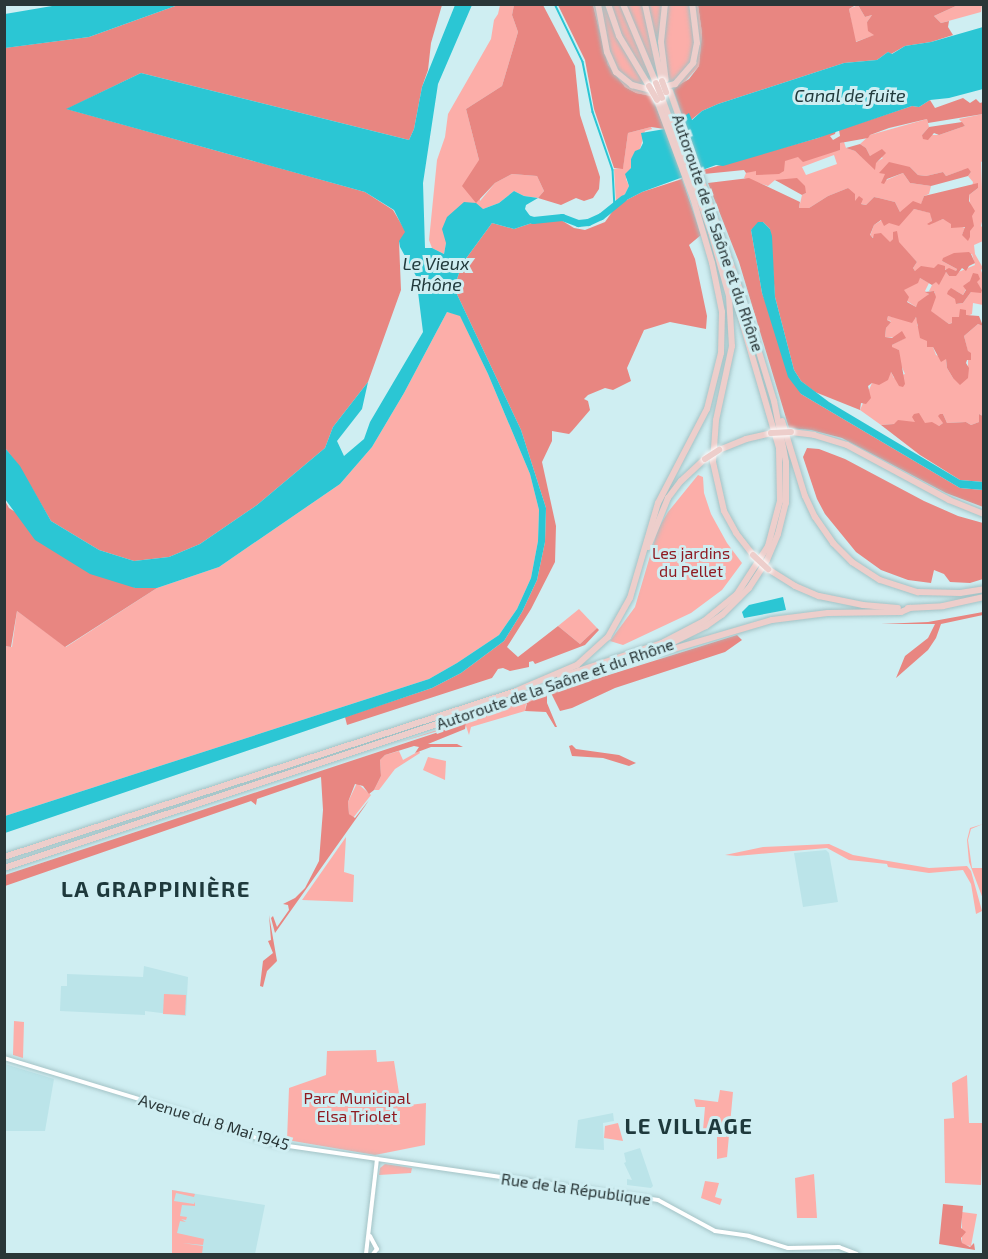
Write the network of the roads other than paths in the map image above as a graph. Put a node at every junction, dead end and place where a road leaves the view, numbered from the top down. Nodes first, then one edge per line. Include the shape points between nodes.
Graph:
1 (598, 4) edge
2 (608, 4) edge
3 (623, 4) edge
4 (645, 4) edge
5 (665, 4) edge
6 (692, 4) edge
7 (659, 82) junction
8 (665, 95) junction
9 (692, 188) junction
10 (693, 198) junction
11 (725, 278) junction
12 (732, 330) junction
13 (774, 401) junction
14 (984, 514) edge
15 (650, 530) junction
16 (984, 589) edge
17 (984, 597) edge
18 (910, 608) junction
19 (651, 653) junction
20 (516, 691) junction
21 (4, 857) edge
22 (4, 868) edge
23 (4, 1058) edge
24 (377, 1159) junction
25 (428, 1167) joint
26 (369, 1236) junction
27 (374, 1245) junction
28 (788, 1248) junction
29 (367, 1250) edge
30 (373, 1254) edge
31 (788, 1254) edge
32 (857, 1254) edge

1 - 6 highway via 606,52 616,72 632,85 651,90 675,84 693,63 697,43
2 - 7 highway, Autoroute de la Saône et du Rhône via 618,36
3 - 7 highway
4 - 7 highway
5 - 7 highway, Autoroute de la Saône et du Rhône
7 - 8 highway, Autoroute de la Saône et du Rhône, bridge
7 - 8 highway, bridge
8 - 9 highway via 663,109
8 - 13 highway, Autoroute de la Saône et du Rhône via 673,105 740,290
9 - 10 highway, Autoroute de la Saône et du Rhône
9 - 11 highway
10 - 12 highway via 720,273
10 - 15 highway, Autoroute de la Saône et du Rhône via 721,302 720,353 707,409 658,503
11 - 12 highway
11 - 20 highway via 736,301 778,448 780,501 763,556 729,602 686,632 627,656
12 - 18 highway, bridge via 713,462 720,499 736,534 768,569 795,586 819,596 869,606
13 - 16 highway via 805,496 824,532 852,562 880,580 905,589 942,594
13 - 19 highway, Autoroute de la Saône et du Rhône via 786,462 787,491 768,560 749,588 722,615
14 - 15 highway, bridge via 949,500 847,445 791,432 746,439 705,459 674,489
15 - 20 highway, Autoroute de la Saône et du Rhône via 634,588 616,627 589,656 561,673
17 - 18 highway
18 - 19 highway via 901,612 828,613 772,620
19 - 22 highway, Autoroute de la Saône et du Rhône
20 - 21 highway, Autoroute de la Saône et du Rhône
23 - 24 street, Avenue du 8 Mai 1945 via 275,1144
24 - 25 street, Avenue du 8 Mai 1945
24 - 26 street
25 - 28 street, Rue de la République via 658,1200 714,1231
26 - 27 street
26 - 29 street
27 - 29 street
27 - 30 street
28 - 31 street
28 - 32 street, Rue de la République via 831,1246
29 - 30 street

